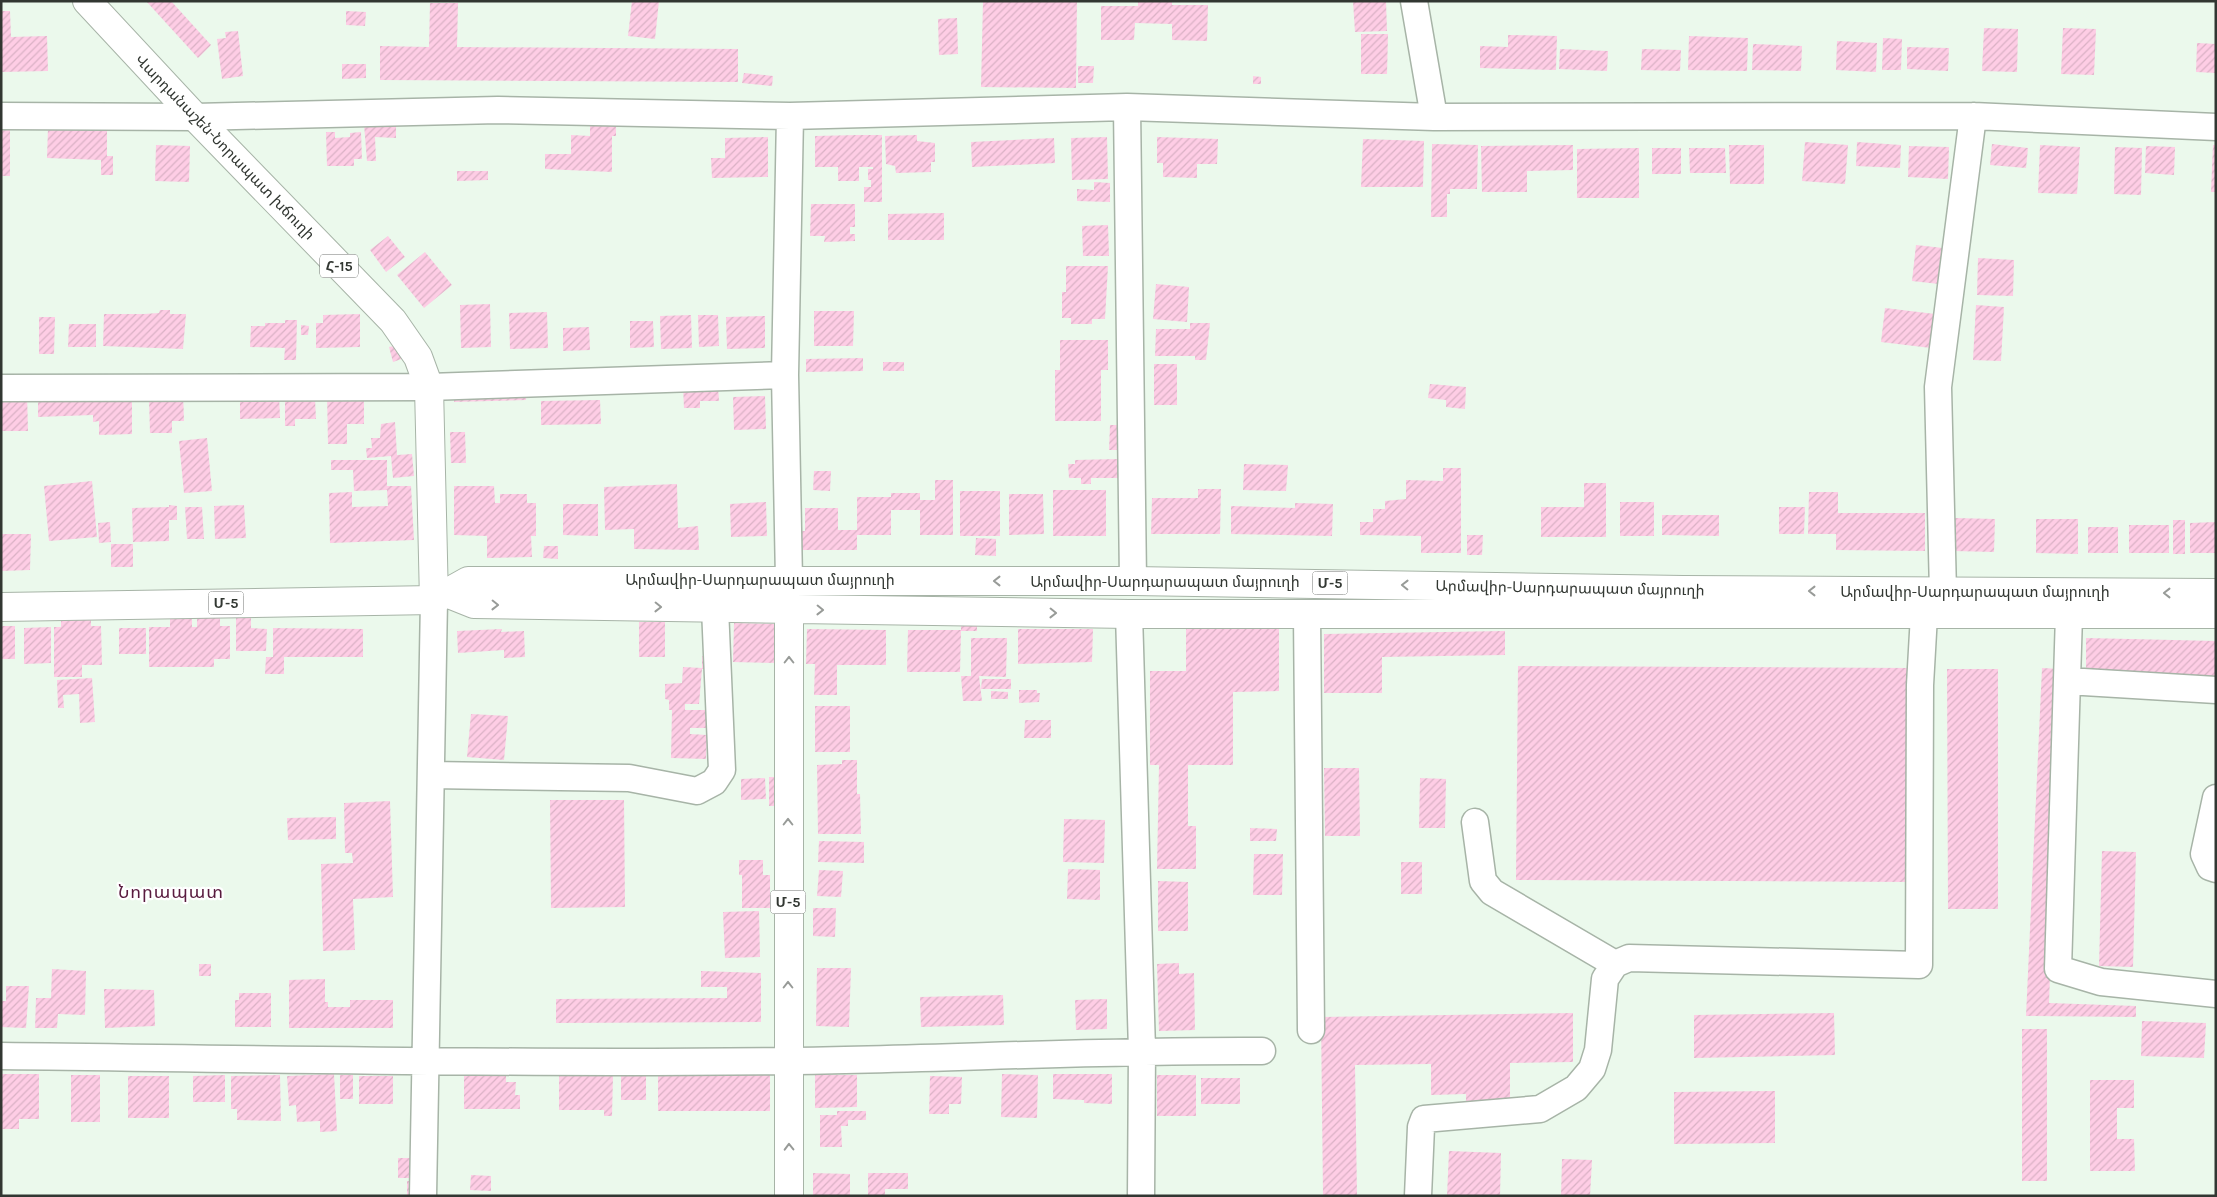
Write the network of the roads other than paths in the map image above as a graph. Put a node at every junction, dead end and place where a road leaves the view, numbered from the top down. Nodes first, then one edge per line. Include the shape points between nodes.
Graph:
1 (86, 1) edge
2 (1414, 1) edge
3 (1126, 108) junction
4 (1, 116) edge
5 (790, 116) junction
6 (1973, 116) junction
7 (195, 117) junction
8 (1434, 117) junction
9 (2216, 127) edge
10 (785, 375) junction
11 (429, 387) junction
12 (1, 388) edge
13 (789, 580) junction
14 (1133, 581) junction
15 (1943, 592) junction
16 (2216, 593) edge
17 (442, 597) junction
18 (1682, 601) junction
19 (1, 607) edge
20 (715, 608) junction
21 (789, 609) junction
22 (1129, 614) junction
23 (1924, 614) junction
24 (2216, 614) edge
25 (1307, 615) junction
26 (2069, 615) junction
27 (2067, 681) junction
28 (2216, 690) edge
29 (430, 775) junction
30 (2216, 798) edge
31 (1474, 822) dead end
32 (2216, 869) edge
33 (1615, 964) junction
34 (2216, 994) edge
35 (1311, 1030) dead end
36 (1142, 1050) junction
37 (1262, 1051) dead end
38 (1, 1056) edge
39 (424, 1061) junction
40 (788, 1061) junction
41 (423, 1196) edge
42 (789, 1196) edge
43 (1141, 1196) edge
44 (1418, 1196) edge

1 - 7 main road, Վարդանաշեն-Նորապատ խճուղի / Հ-15
2 - 8 street
3 - 5 street
3 - 8 street
3 - 14 street
4 - 7 street
5 - 7 street via 498,110
5 - 10 street
6 - 8 street
6 - 9 street
6 - 15 street via 1938,387
7 - 11 main road, Վարդանաշեն-Նորապատ խճուղի / Հ-15 via 393,321 418,357
10 - 11 street
10 - 13 street
11 - 12 street
11 - 17 main road, Վարդանաշեն-Նորապատ խճուղի / Հ-15
14 -> 13 main road, Արմավիր-Սարդարապատ մայրուղի / Մ-5
13 - 17 main road, Արմավիր-Սարդարապատ մայրուղի / Մ-5 via 468,580
18 -> 14 main road, Արմավիր-Սարդարապատ մայրուղի / Մ-5
16 -> 15 main road, Արմավիր-Սարդարապատ մայրուղի / Մ-5
15 -> 18 main road, Արմավիր-Սարդարապատ մայրուղի / Մ-5
17 - 19 main road, Արմավիր-Սարդարապատ մայրուղի / Մ-5
17 -> 20 main road, Արմավիր-Սարդարապատ մայրուղի / Մ-5 via 474,604
17 - 29 street
18 - 23 main road, Արմավիր-Սարդարապատ մայրուղի / Մ-5
18 - 25 main road, Արմավիր-Սարդարապատ մայրուղի / Մ-5
20 - 21 main road, Արմավիր-Սարդարապատ մայրուղի / Մ-5
20 - 29 street via 722,770 714,782 697,791 629,778
21 -> 22 main road, Արմավիր-Սարդարապատ մայրուղի / Մ-5
40 -> 21 main road, Արմավիր-Սարդարապատ մայրուղի / Մ-5
22 - 25 main road, Արմավիր-Սարդարապատ մայրուղի / Մ-5
22 - 36 street
23 - 26 main road, Արմավիր-Սարդարապատ մայրուղի / Մ-5
23 - 33 street via 1920,685 1919,966 1629,958
24 - 26 main road, Արմավիր-Սարդարապատ մայրուղի / Մ-5
25 - 35 street
26 - 27 street
27 - 28 street
27 - 34 street via 2058,969 2102,982
29 - 39 street
30 - 32 street via 2204,854 2210,867
31 - 33 street via 1483,881 1492,892
33 - 44 street via 1605,979 1598,1050 1592,1069 1576,1088 1540,1109 1424,1119
36 - 37 street
36 - 40 street
36 - 43 street
38 - 39 street
39 - 40 street
39 - 41 street
42 -> 40 main road, Արմավիր-Սարդարապատ մայրուղի / Մ-5

